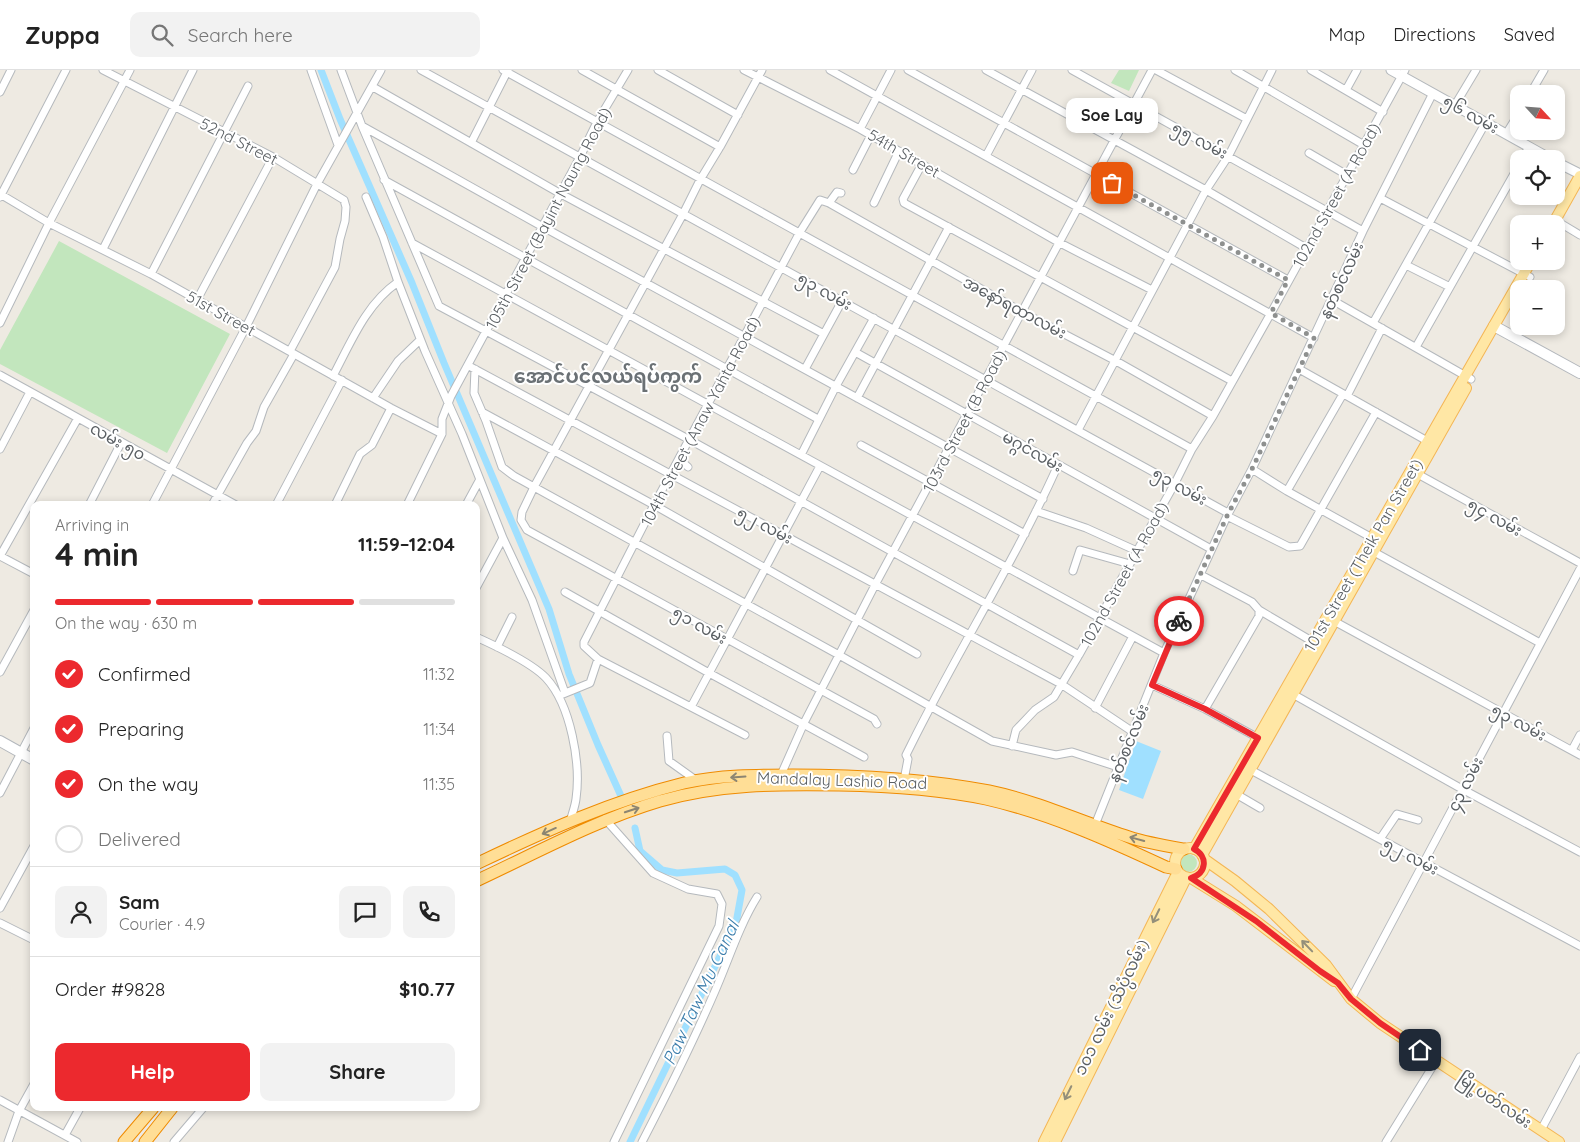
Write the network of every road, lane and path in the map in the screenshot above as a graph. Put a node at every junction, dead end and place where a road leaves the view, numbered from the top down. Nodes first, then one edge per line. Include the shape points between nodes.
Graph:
1 (11, 70) edge
2 (66, 70) edge
3 (103, 70) edge
4 (130, 70) edge
5 (193, 70) edge
6 (311, 70) edge
7 (341, 70) edge
8 (381, 70) edge
9 (421, 70) edge
10 (582, 70) edge
11 (628, 70) edge
12 (658, 70) edge
13 (744, 70) edge
14 (762, 70) edge
15 (830, 70) edge
16 (891, 70) edge
17 (908, 70) edge
18 (986, 70) edge
19 (1032, 70) edge
20 (1072, 70) edge
21 (1154, 70) edge
22 (1235, 70) edge
23 (1272, 70) edge
24 (1311, 70) edge
25 (1357, 70) edge
26 (1391, 70) edge
27 (1476, 70) edge
28 (1544, 70) edge
29 (506, 71) edge
30 (1403, 73) edge
31 (758, 78) junction
32 (124, 81) junction
33 (1535, 85) edge
34 (248, 86) dead end
35 (1264, 86) junction
36 (373, 87) junction
37 (617, 89) junction
38 (1022, 90) junction
39 (1346, 90) junction
40 (0, 92) edge
41 (1433, 93) junction
42 (877, 97) junction
43 (1134, 104) junction
44 (1455, 105) junction
45 (173, 107) junction
46 (489, 108) junction
47 (1383, 112) junction
48 (738, 115) junction
49 (356, 117) junction
50 (1247, 119) junction
51 (597, 122) junction
52 (1486, 122) junction
53 (1004, 123) junction
54 (362, 126) junction
55 (1510, 128) edge
56 (860, 129) junction
57 (225, 133) junction
58 (1506, 134) junction
59 (871, 135) junction
60 (1114, 141) junction
61 (340, 142) junction
62 (471, 143) junction
63 (1364, 145) junction
64 (720, 147) junction
65 (1529, 147) junction
66 (1527, 150) edge
67 (1534, 150) edge
68 (899, 151) junction
69 (1309, 153) dead end
70 (1229, 155) junction
71 (986, 156) junction
72 (273, 157) junction
73 (580, 157) junction
74 (922, 164) junction
75 (1565, 167) edge
76 (853, 170) dead end
77 (1096, 174) junction
78 (1346, 175) junction
79 (1580, 175) edge
80 (384, 179) junction
81 (700, 180) junction
82 (1510, 181) edge
83 (317, 184) junction
84 (1580, 189) edge
85 (1206, 190) junction
86 (841, 193) dead end
87 (561, 194) junction
88 (0, 195) edge
89 (366, 197) dead end
90 (1380, 198) junction
91 (818, 202) joint
92 (829, 203) junction
93 (874, 203) dead end
94 (1078, 207) junction
95 (1327, 210) junction
96 (684, 214) junction
97 (1561, 215) edge
98 (1563, 215) edge
99 (49, 223) junction
100 (1430, 223) junction
101 (1189, 224) junction
102 (543, 227) junction
103 (949, 227) junction
104 (1565, 229) edge
105 (1363, 231) junction
106 (800, 232) junction
107 (1580, 235) edge
108 (411, 243) junction
109 (1060, 243) junction
110 (1473, 246) junction
111 (665, 248) junction
112 (1306, 248) junction
113 (104, 249) junction
114 (1171, 258) junction
115 (525, 259) junction
116 (930, 261) junction
117 (1406, 265) junction
118 (782, 268) junction
119 (1528, 270) edge
120 (1531, 270) edge
121 (151, 274) junction
122 (1527, 275) junction
123 (1041, 278) junction
124 (1288, 280) junction
125 (1526, 280) edge
126 (398, 282) junction
127 (647, 282) junction
128 (1450, 286) junction
129 (1152, 290) junction
130 (506, 295) junction
131 (912, 295) junction
132 (197, 300) junction
133 (1332, 300) junction
134 (842, 301) junction
135 (764, 303) junction
136 (1510, 309) edge
137 (1022, 312) junction
138 (1271, 313) junction
139 (628, 316) junction
140 (874, 318) junction
141 (0, 323) edge
142 (1373, 323) junction
143 (246, 327) junction
144 (1134, 327) junction
145 (1497, 327) junction
146 (1382, 328) junction
147 (894, 329) junction
148 (487, 331) junction
149 (824, 334) junction
150 (746, 336) junction
151 (1314, 338) junction
152 (420, 340) junction
153 (1004, 346) junction
154 (1416, 348) junction
155 (609, 351) junction
156 (292, 352) junction
157 (855, 352) junction
158 (1116, 361) junction
159 (876, 364) junction
160 (472, 368) junction
161 (728, 369) junction
162 (805, 369) junction
163 (1298, 369) junction
164 (1580, 373) edge
165 (0, 375) edge
166 (333, 376) junction
167 (1468, 377) junction
168 (342, 380) junction
169 (986, 380) junction
170 (1232, 381) junction
171 (590, 386) junction
172 (836, 386) junction
173 (30, 392) junction
174 (1345, 395) junction
175 (1096, 396) junction
176 (373, 398) junction
177 (857, 398) junction
178 (448, 405) junction
179 (708, 405) junction
180 (391, 408) junction
181 (482, 412) junction
182 (1376, 412) junction
183 (968, 414) junction
184 (1213, 416) junction
185 (78, 418) junction
186 (818, 420) junction
187 (571, 421) junction
188 (1078, 430) junction
189 (442, 434) junction
190 (690, 440) junction
191 (121, 443) junction
192 (1431, 443) junction
193 (861, 444) dead end
194 (950, 448) junction
195 (0, 449) edge
196 (1192, 449) junction
197 (554, 452) junction
198 (801, 455) junction
199 (679, 459) junction
200 (1058, 465) junction
201 (820, 466) junction
202 (688, 467) dead end
203 (1252, 469) junction
204 (170, 470) junction
205 (1415, 472) junction
206 (671, 474) junction
207 (479, 481) junction
208 (931, 483) junction
209 (1175, 483) junction
210 (534, 487) junction
211 (1287, 491) junction
212 (217, 494) junction
213 (1043, 498) junction
214 (31, 501) edge
215 (91, 501) edge
216 (154, 501) edge
217 (214, 501) edge
218 (229, 501) edge
219 (278, 501) edge
220 (337, 501) edge
221 (409, 501) edge
222 (468, 501) edge
223 (801, 502) junction
224 (30, 503) edge
225 (654, 505) junction
226 (1320, 509) junction
227 (1036, 511) junction
228 (1228, 514) junction
229 (913, 517) junction
230 (1156, 518) junction
231 (1024, 534) junction
232 (782, 535) junction
233 (503, 538) junction
234 (1375, 540) junction
235 (634, 542) junction
236 (1211, 549) junction
237 (1137, 551) junction
238 (1374, 552) junction
239 (893, 554) junction
240 (0, 556) edge
241 (1580, 563) edge
242 (1130, 564) junction
243 (764, 568) junction
244 (1007, 568) junction
245 (1580, 569) edge
246 (1073, 571) dead end
247 (30, 572) edge
248 (1201, 575) junction
249 (616, 578) junction
250 (480, 581) edge
251 (875, 585) junction
252 (565, 592) dead end
253 (746, 604) junction
254 (987, 605) junction
255 (1259, 610) junction
256 (599, 611) junction
257 (30, 617) edge
258 (512, 617) dead end
259 (1100, 619) junction
260 (1330, 619) junction
261 (857, 620) junction
262 (969, 634) junction
263 (1134, 636) junction
264 (480, 639) edge
265 (727, 640) junction
266 (1540, 643) junction
267 (1316, 644) junction
268 (497, 647) junction
269 (1164, 653) junction
270 (839, 654) junction
271 (918, 654) dead end
272 (1079, 655) junction
273 (598, 659) junction
274 (0, 672) edge
275 (709, 674) junction
276 (1061, 684) junction
277 (1152, 685) junction
278 (820, 691) junction
279 (1289, 692) junction
280 (565, 693) junction
281 (558, 696) junction
282 (930, 706) junction
283 (691, 707) junction
284 (1095, 708) junction
285 (1205, 709) junction
286 (1502, 713) junction
287 (804, 723) junction
288 (877, 724) dead end
289 (1133, 732) junction
290 (30, 735) edge
291 (745, 735) dead end
292 (1580, 735) edge
293 (667, 736) dead end
294 (1262, 740) junction
295 (0, 742) edge
296 (1012, 746) junction
297 (1572, 750) junction
298 (20, 753) junction
299 (1580, 754) edge
300 (864, 757) dead end
301 (30, 758) edge
302 (1118, 767) junction
303 (1246, 767) junction
304 (780, 779) junction
305 (904, 780) junction
306 (698, 781) junction
307 (1462, 789) junction
308 (0, 793) edge
309 (1236, 794) junction
310 (1260, 808) dead end
311 (600, 810) junction
312 (606, 820) junction
313 (1418, 820) dead end
314 (570, 822) junction
315 (1095, 825) junction
316 (1380, 839) junction
317 (1580, 852) edge
318 (30, 853) edge
319 (1196, 853) junction
320 (480, 862) edge
321 (1425, 863) junction
322 (1183, 874) junction
323 (480, 879) edge
324 (757, 897) dead end
325 (0, 908) edge
326 (0, 922) edge
327 (30, 938) edge
328 (1580, 946) edge
329 (1338, 983) junction
330 (1351, 999) junction
331 (1580, 1057) edge
332 (1436, 1060) junction
333 (30, 1091) edge
334 (0, 1100) edge
335 (19, 1111) junction
336 (78, 1111) edge
337 (151, 1111) edge
338 (170, 1111) edge
339 (200, 1111) edge
340 (140, 1124) junction
341 (1541, 1130) junction
342 (65, 1135) junction
343 (149, 1137) edge
344 (8, 1142) edge
345 (77, 1142) edge
346 (124, 1142) edge
347 (174, 1142) edge
348 (614, 1142) edge
349 (642, 1142) edge
350 (1044, 1142) edge
351 (1055, 1142) edge
352 (1386, 1142) edge
353 (1559, 1142) edge

1 - 40 street
2 - 88 street
3 - 32 street, 52nd Street
4 - 32 street
5 - 45 street
6 - 61 street
7 - 49 street
8 - 36 street
9 - 46 street, ၅၃ လမ်း
10 - 37 street
11 - 37 street, 105th Street (Bayint Naung Road)
12 - 48 street
13 - 31 street, 54th Street
14 - 31 street
15 - 42 street
16 - 42 street
17 - 53 street
18 - 38 street
19 - 38 street
20 - 43 street, ၅၅ လမ်း
21 - 43 street, 103rd Street (B Road)
21 - 50 street
22 - 35 street
23 - 35 street
24 - 39 street
25 - 39 street
26 - 30 street, ၅၆ လမ်း
27 - 44 street
28 - 33 street
29 - 46 street
29 - 51 street
30 - 41 street, ၅၆ လမ်း
30 - 47 street, 102nd Street (A Road)
31 - 48 street
31 - 56 street, 54th Street
32 - 45 street, 52nd Street
32 - 99 street
34 - 57 street
35 - 50 street
35 - 63 street
36 - 49 street
36 - 62 street
37 - 51 street, 105th Street (Bayint Naung Road)
37 - 64 street
38 - 53 street
38 - 60 street
39 - 47 street
41 - 44 street, ၅၆ လမ်း
41 - 90 street, နတ်စင်လမ်း
42 - 56 street
42 - 71 street
43 - 60 street, 103rd Street (B Road)
43 - 70 street, ၅၅ လမ်း
44 - 52 street, ၅၆ လမ်း
45 - 57 street, 52nd Street
45 - 113 street
46 - 62 street
46 - 73 street, ၅၃ လမ်း
47 - 63 street, 102nd Street (A Road)
48 - 64 street
49 - 54 street
49 - 61 street
50 - 70 street
51 - 73 street, 105th Street (Bayint Naung Road)
51 - 81 street
52 - 58 street, ၅၆ လမ်း
52 - 100 street
53 - 71 street
53 - 77 street
54 - 80 street
54 - 102 street
55 - 58 street
56 - 59 street, 54th Street
57 - 72 street, 52nd Street
57 - 121 street
58 - 65 street, ၅၆ လမ်း
59 - 68 street, 54th Street
59 - 76 street
60 - 77 street, 103rd Street (B Road)
60 - 85 street
61 - 83 street
62 - 87 street
63 - 78 street, 102nd Street (A Road)
64 - 81 street
65 - 66 street
65 - 67 street, ၅၆ လမ်း
68 - 74 street, 54th Street
68 - 93 street
69 - 78 street
70 - 85 street
70 - 95 street, ၅၅ လမ်း
71 - 94 street
72 - 83 street, 52nd Street
72 - 132 street
73 - 87 street, 105th Street (Bayint Naung Road)
73 - 96 street, ၅၃ လမ်း
74 - 103 street via 903,201
74 - 109 street, 54th Street
75 - 79 street
77 - 94 street, 103rd Street (B Road)
77 - 101 street
78 - 95 street, 102nd Street (A Road)
79 - 97 main road
80 - 108 street
80 - 115 street
81 - 96 street
81 - 106 street
82 - 110 street
83 - 143 street
83 - 156 street, 52nd Street via 344,200 346,212 335,267
84 - 98 main road
85 - 101 street
85 - 112 street
86 - 92 street via 837,192
87 - 102 street, 105th Street (Bayint Naung Road)
87 - 111 street
88 - 99 street, 51st Street
89 - 126 street
90 - 100 street
90 - 105 street, နတ်စင်လမ်း
91 - 92 street, အနော်ရထာလမ်း
91 - 106 street, 104th Street (Anaw Yahta Road)
92 - 116 street, အနော်ရထာလမ်း
94 - 109 street, 103rd Street (B Road)
94 - 114 street
95 - 105 street, ၅၅ လမ်း
95 - 112 street, 102nd Street (A Road)
96 - 111 street
96 - 118 street, ၅၃ လမ်း
99 - 113 street, 51st Street
99 - 141 street
100 - 110 street
100 - 117 street
101 - 114 street
101 - 124 street
102 - 115 street, 105th Street (Bayint Naung Road)
102 - 127 street
103 - 116 street
103 - 123 street
104 - 107 street
105 - 133 street, နတ်စင်လမ်း
106 - 118 street, 104th Street (Anaw Yahta Road)
106 - 131 street
108 - 130 street
108 - 148 street via 436,304
109 - 123 street, 103rd Street (B Road)
109 - 129 street, 54th Street
110 - 122 street
110 - 128 street
111 - 127 street
111 - 135 street
112 - 124 street, 102nd Street (A Road)
113 - 121 street, 51st Street
114 - 129 street
114 - 138 street
115 - 130 street, 105th Street (Bayint Naung Road)
115 - 139 street
116 - 131 street
116 - 137 street, အနော်ရထာလမ်း
117 - 128 street
117 - 142 street
118 - 134 street, ၅၃ လမ်း
118 - 135 street, 104th Street (Anaw Yahta Road)
119 - 122 main road, 101st Street (Theik Pan Street)
120 - 122 main road, 101st Street (Theik Pan Street)
121 - 132 street, 51st Street
122 - 125 main road, 101st Street (Theik Pan Street)
122 - 145 main road, 101st Street (Theik Pan Street)
123 - 137 street, 103rd Street (B Road)
123 - 144 street
124 - 138 street, 102nd Street (A Road)
126 - 152 street
126 - 166 street via 384,292 369,310
127 - 139 street
127 - 150 street
128 - 154 street
129 - 144 street
130 - 148 street, 105th Street (Bayint Naung Road)
130 - 155 street
131 - 147 street
131 - 153 street
132 - 143 street, 51st Street
133 - 142 street
133 - 151 street, နတ်စင်လမ်း
134 - 140 street, ၅၃ လမ်း
134 - 149 street
135 - 149 street
135 - 150 street, 104th Street (Anaw Yahta Road)
136 - 145 main road, 101st Street (Theik Pan Street)
137 - 153 street, 103rd Street (B Road)
137 - 158 street, အနော်ရထာလမ်း
138 - 151 street
138 - 170 street, 102nd Street (A Road)
139 - 155 street
139 - 161 street
140 - 147 street, ၅၃ လမ်း
140 - 157 street
142 - 146 street
143 - 156 street, 51st Street
143 - 204 street
144 - 158 street
144 - 170 street
145 - 164 main road
145 - 167 main road, 101st Street (Theik Pan Street)
146 - 154 street
146 - 174 street
147 - 159 street
147 - 169 street, ၅၃ လမ်း
148 - 160 street, 105th Street (Bayint Naung Road)
148 - 171 street
149 - 162 street
150 - 161 street, 104th Street (Anaw Yahta Road)
150 - 162 street
151 - 163 street, နတ်စင်လမ်း
152 - 176 street via 398,361
152 - 178 street
153 - 169 street, 103rd Street (B Road)
153 - 175 street
154 - 167 street
155 - 171 street
155 - 179 street
156 - 166 street, 51st Street
156 - 212 street via 264,407 256,431
157 - 159 street, မဂ္ဂင်လမ်း
157 - 172 street
158 - 175 street
158 - 184 street, အနော်ရထာလမ်း
159 - 177 street
159 - 183 street, မဂ္ဂင်လမ်း
160 - 178 street, 105th Street (Bayint Naung Road) via 464,375
160 - 181 street via 473,387
160 - 187 street, ၅၂ လမ်း
161 - 179 street, 104th Street (Anaw Yahta Road)
161 - 186 street
162 - 172 street
163 - 174 street
163 - 203 street, နတ်စင်လမ်း
165 - 173 street, လမ်း ၅၀
166 - 168 street, 51st Street
167 - 192 main road, 101st Street (Theik Pan Street)
168 - 176 street, 51st Street
168 - 219 street
169 - 183 street, 103rd Street (B Road)
169 - 188 street, ၅၃ လမ်း
170 - 184 street, 102nd Street (A Road)
171 - 187 street
171 - 190 street
172 - 177 street
172 - 186 street
173 - 185 street, လမ်း ၅၀
173 - 195 street
174 - 182 street
174 - 211 street
175 - 188 street
175 - 196 street
176 - 180 street, 51st Street
177 - 194 street
178 - 189 street via 442,419
178 - 207 street
179 - 190 street, 104th Street (Anaw Yahta Road)
179 - 198 street
180 - 189 street, 51st Street
180 - 220 street via 372,445 360,454
181 - 197 street
181 - 210 street via 502,467
182 - 192 street
182 - 226 street
183 - 194 street, 103rd Street (B Road)
183 - 200 street, မဂ္ဂင်လမ်း
184 - 196 street, 102nd Street (A Road)
185 - 191 street, လမ်း ၅၀
185 - 214 street
186 - 198 street
187 - 197 street
187 - 206 street, ၅၂ လမ်း
188 - 209 street, ၅၃ လမ်း
189 - 221 street
190 - 199 street, 104th Street (Anaw Yahta Road)
190 - 223 street
191 - 204 street, လမ်း ၅၀
191 - 215 street
192 - 205 main road, 101st Street (Theik Pan Street)
193 - 208 street
194 - 208 street, 103rd Street (B Road)
194 - 213 street
196 - 209 street, 102nd Street (A Road)
197 - 210 street
197 - 225 street
198 - 201 street
199 - 202 street
199 - 206 street, 104th Street (Anaw Yahta Road)
200 - 213 street
200 - 230 street, မဂ္ဂင်လမ်း
201 - 223 street
201 - 229 street
203 - 211 street
203 - 228 street, နတ်စင်လမ်း
204 - 212 street, လမ်း ၅၀
204 - 216 street
205 - 234 main road, 101st Street (Theik Pan Street)
205 - 241 street, ၅၄ လမ်း
206 - 225 street, 104th Street (Anaw Yahta Road)
206 - 232 street, ၅၂ လမ်း
207 - 222 street
207 - 233 street
208 - 229 street, 103rd Street (B Road)
208 - 231 street
209 - 228 street, ၅၃ လမ်း
209 - 230 street, 102nd Street (A Road)
210 - 235 street
210 - 249 street, ၅၁ လမ်း via 522,512 521,520 527,530
211 - 226 street
212 - 217 street
212 - 218 street, လမ်း ၅၀
213 - 227 street
223 - 232 street
223 - 239 street
224 - 240 street
225 - 235 street, 104th Street (Anaw Yahta Road)
225 - 243 street
226 - 228 street, ၅၃ လမ်း via 1303,543 1292,548
226 - 234 street
227 - 231 street
227 - 237 street via 1086,528
228 - 236 street, နတ်စင်လမ်း
229 - 239 street, 103rd Street (B Road)
229 - 244 street
230 - 236 street, မဂ္ဂင်လမ်း
230 - 237 street, 102nd Street (A Road)
231 - 244 street
232 - 243 street
232 - 251 street, ၅၂ လမ်း
233 - 250 street
233 - 280 street via 532,600
234 - 238 main road, 101st Street (Theik Pan Street)
234 - 260 main road, 101st Street (Theik Pan Street)
235 - 249 street, 104th Street (Anaw Yahta Road)
235 - 253 street
236 - 248 street, နတ်စင်လမ်း
237 - 242 street, 102nd Street (A Road)
238 - 260 main road, 101st Street (Theik Pan Street)
238 - 266 street
239 - 251 street, 103rd Street (B Road)
239 - 254 street
240 - 247 street
242 - 246 street via 1080,550
242 - 259 street, 102nd Street (A Road)
243 - 253 street
243 - 261 street
244 - 254 street
244 - 259 street
245 - 266 street, ၄၃ လမ်း
248 - 255 street via 1252,602
248 - 269 street, နတ်စင်လမ်း
249 - 256 street, 104th Street (Anaw Yahta Road)
249 - 265 street, ၅၁ လမ်း
251 - 261 street, 103rd Street (B Road)
251 - 262 street, ၅၂ လမ်း
252 - 256 street
253 - 265 street
253 - 270 street
254 - 262 street
254 - 272 street
255 - 267 street
255 - 285 street via 1259,616
256 - 273 street, 104th Street (Anaw Yahta Road) via 584,642 584,646
256 - 275 street
257 - 274 street
258 - 268 street
259 - 263 street
259 - 272 street, 102nd Street (A Road)
260 - 267 main road, 101st Street (Theik Pan Street)
260 - 286 street, ၅၃ လမ်း
261 - 270 street, 103rd Street (B Road)
261 - 271 street
262 - 276 street, ၅၂ လမ်း
262 - 282 street
263 - 269 street
263 - 284 street
264 - 268 street
265 - 275 street
265 - 278 street, ၅၁ လမ်း
266 - 286 street, ၄၃ လမ်း
267 - 279 main road, 101st Street (Theik Pan Street)
268 - 281 street via 539,671
269 - 277 street, နတ်စင်လမ်း
270 - 278 street, 103rd Street (B Road)
270 - 282 street
272 - 276 street, 102nd Street (A Road)
273 - 280 street via 588,685
273 - 283 street
275 - 283 street
275 - 287 street
276 - 284 street, ၅၂ လမ်း
276 - 296 street, 102nd Street (A Road) via 1054,697 1035,710 1016,730
277 - 285 street
277 - 289 street, နတ်စင်လမ်း
278 - 287 street, 103rd Street (B Road)
278 - 288 street, ၅၁ လမ်း via 874,719
279 - 294 main road, 101st Street (Theik Pan Street)
279 - 307 street
280 - 281 street
281 - 314 street via 566,712 575,749 576,800
282 - 296 street via 992,741
282 - 305 street via 906,755
283 - 291 street
284 - 289 street, ၅၂ လမ်း
285 - 294 street
286 - 297 street, ၅၃ လမ်း
286 - 307 street, ၄၃ လမ်း
287 - 300 street
287 - 304 street, 103rd Street (B Road)
289 - 302 street, နတ်စင်လမ်း
290 - 298 street
292 - 297 street
293 - 306 street via 669,761
294 - 303 main road, 101st Street (Theik Pan Street)
295 - 298 main road
296 - 302 street via 1056,755 1072,752
297 - 299 street, ၅၃ လမ်း
298 - 301 main road
298 - 308 street
302 - 315 street, နတ်စင်လမ်း
303 - 309 main road, 101st Street (Theik Pan Street)
303 - 316 street, ၅၂ လမ်း
303 - 319 main road, 101st Street (Theik Pan Street)
304 - 305 highway, Mandalay Lashio Road
304 -> 306 highway, Mandalay Lashio Road
312 -> 304 highway via 660,801
304 - 322 highway via 986,799 1079,828
305 - 315 highway, Mandalay Lashio Road via 990,791
306 - 311 highway, Mandalay Lashio Road via 624,800
307 - 317 street
307 - 321 street, ၄၃ လမ်း
309 - 310 street
309 - 319 main road, 101st Street (Theik Pan Street)
311 - 312 street
311 - 314 highway, Mandalay Lashio Road
312 - 323 highway
312 - 348 street via 653,873 688,889 717,894 722,904 719,926
313 - 316 street via 1397,814
314 -> 320 highway, Mandalay Lashio Road
319 -> 315 highway, Mandalay Lashio Road
316 - 321 street, ၅၂ လမ်း
318 - 325 street
319 - 322 main road via 1176,857
319 - 322 main road via 1203,869 1200,873
329 -> 319 main road via 1326,965 1269,909
321 - 328 street, ၅၂ လမ်း
321 - 330 street, ၄၃ လမ်း
322 - 329 main road via 1236,906
322 -> 350 main road, ၁၀၁ လမ်း (သိပ္ပံလမ်း)
322 - 351 main road, ၁၀၁ လမ်း (သိပ္ပံလမ်း)
324 - 349 street via 743,920 735,946 699,1026
326 - 327 street
329 - 330 main road, မြို့ပတ်လမ်း
330 - 332 main road, မြို့ပတ်လမ်း via 1380,1023
331 - 341 street
332 - 341 main road, မြို့ပတ်လမ်း
332 - 352 street
333 - 335 street
334 - 335 street
335 - 342 street
335 - 344 street
336 - 342 street
337 - 340 highway
338 - 343 highway
339 - 347 street
340 - 343 highway
340 - 346 highway
341 - 353 main road, မြို့ပတ်လမ်း
342 - 345 street

